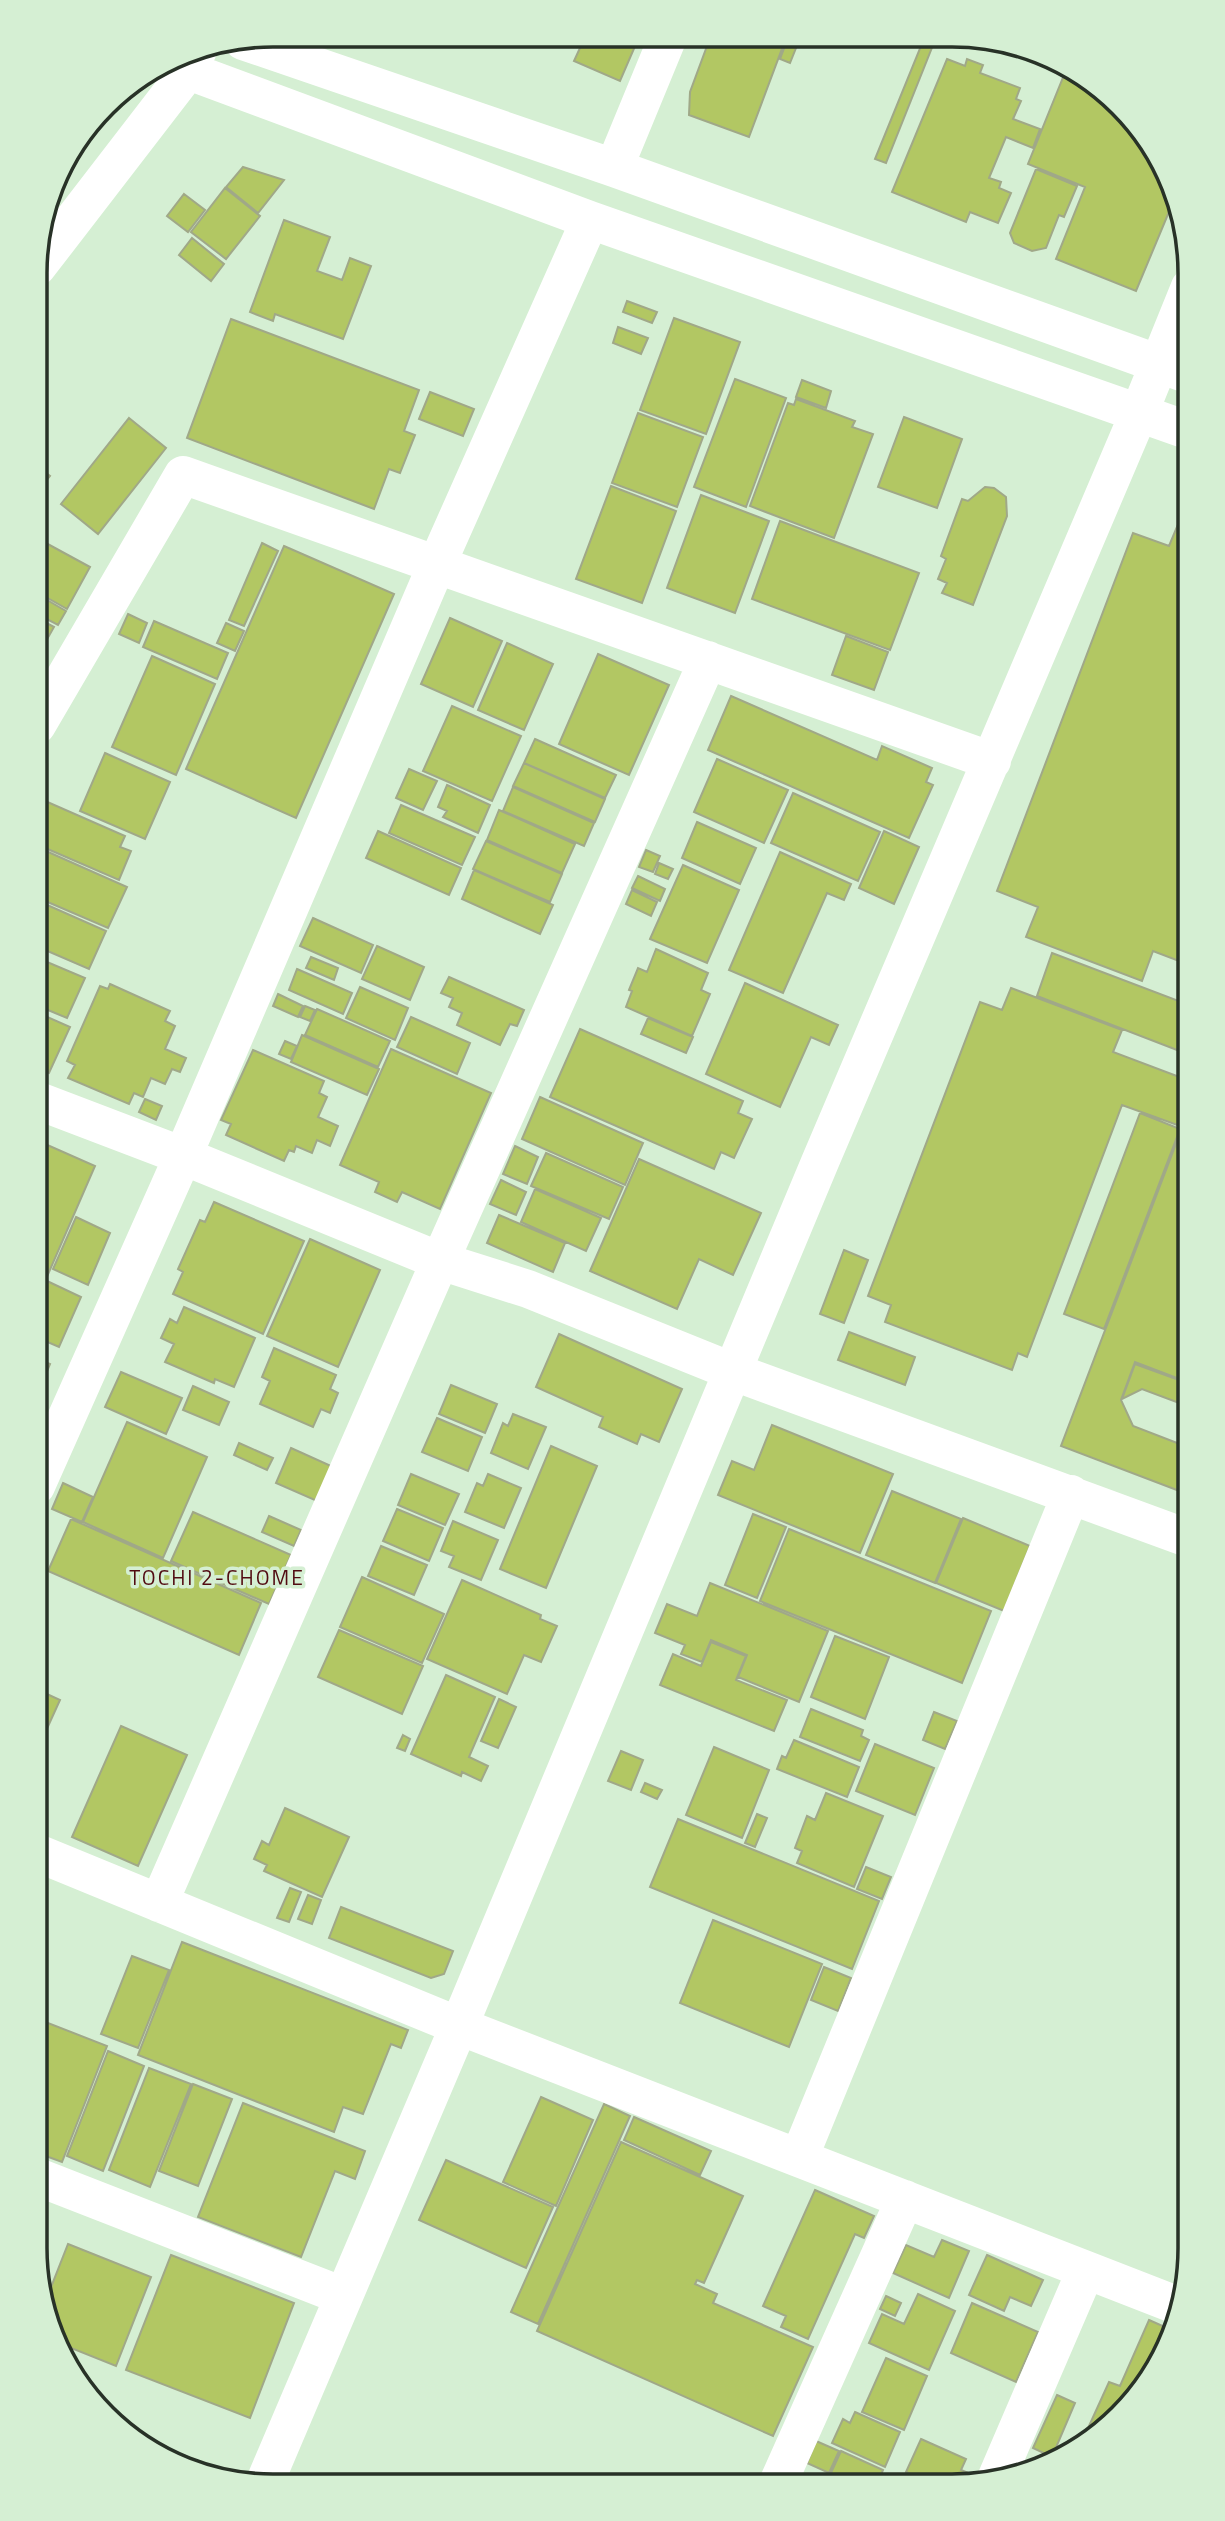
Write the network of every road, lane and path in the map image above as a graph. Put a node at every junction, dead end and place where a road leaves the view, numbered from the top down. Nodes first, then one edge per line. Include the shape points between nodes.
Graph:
1 (664, 47) edge
2 (263, 48) edge
3 (190, 64) edge
4 (179, 69) edge
5 (614, 168) junction
6 (590, 220) junction
7 (49, 251) edge
8 (1178, 349) edge
9 (1174, 369) edge
10 (1139, 413) junction
11 (1178, 427) edge
12 (437, 564) junction
13 (708, 660) junction
14 (48, 707) edge
15 (992, 761) junction
16 (48, 1104) edge
17 (183, 1156) junction
18 (440, 1261) junction
19 (734, 1372) junction
20 (47, 1460) edge
21 (1071, 1494) junction
22 (1177, 1534) edge
23 (47, 1857) edge
24 (159, 1903) junction
25 (459, 2026) junction
26 (799, 2158) junction
27 (47, 2181) edge
28 (905, 2199) junction
29 (1086, 2270) junction
30 (344, 2296) junction
31 (1170, 2302) edge
32 (1001, 2468) edge
33 (268, 2474) edge
34 (782, 2474) edge

1 - 5 street
2 - 5 street
3 - 6 street
4 - 7 street
5 - 9 street
6 - 10 street
6 - 12 street
8 - 9 street
9 - 10 street
10 - 11 street
10 - 15 street
12 - 13 street
12 - 14 street via 183,475
12 - 17 street
13 - 15 street
13 - 18 street
15 - 19 street
16 - 17 street
17 - 18 street
17 - 20 street
18 - 19 street via 528,1289
18 - 24 street
19 - 21 street
19 - 25 street
21 - 22 street
21 - 26 street
23 - 24 street
24 - 25 street
25 - 26 street
25 - 30 street
26 - 28 street
27 - 30 street
28 - 29 street
28 - 34 street
29 - 31 street
29 - 32 street
30 - 33 street

